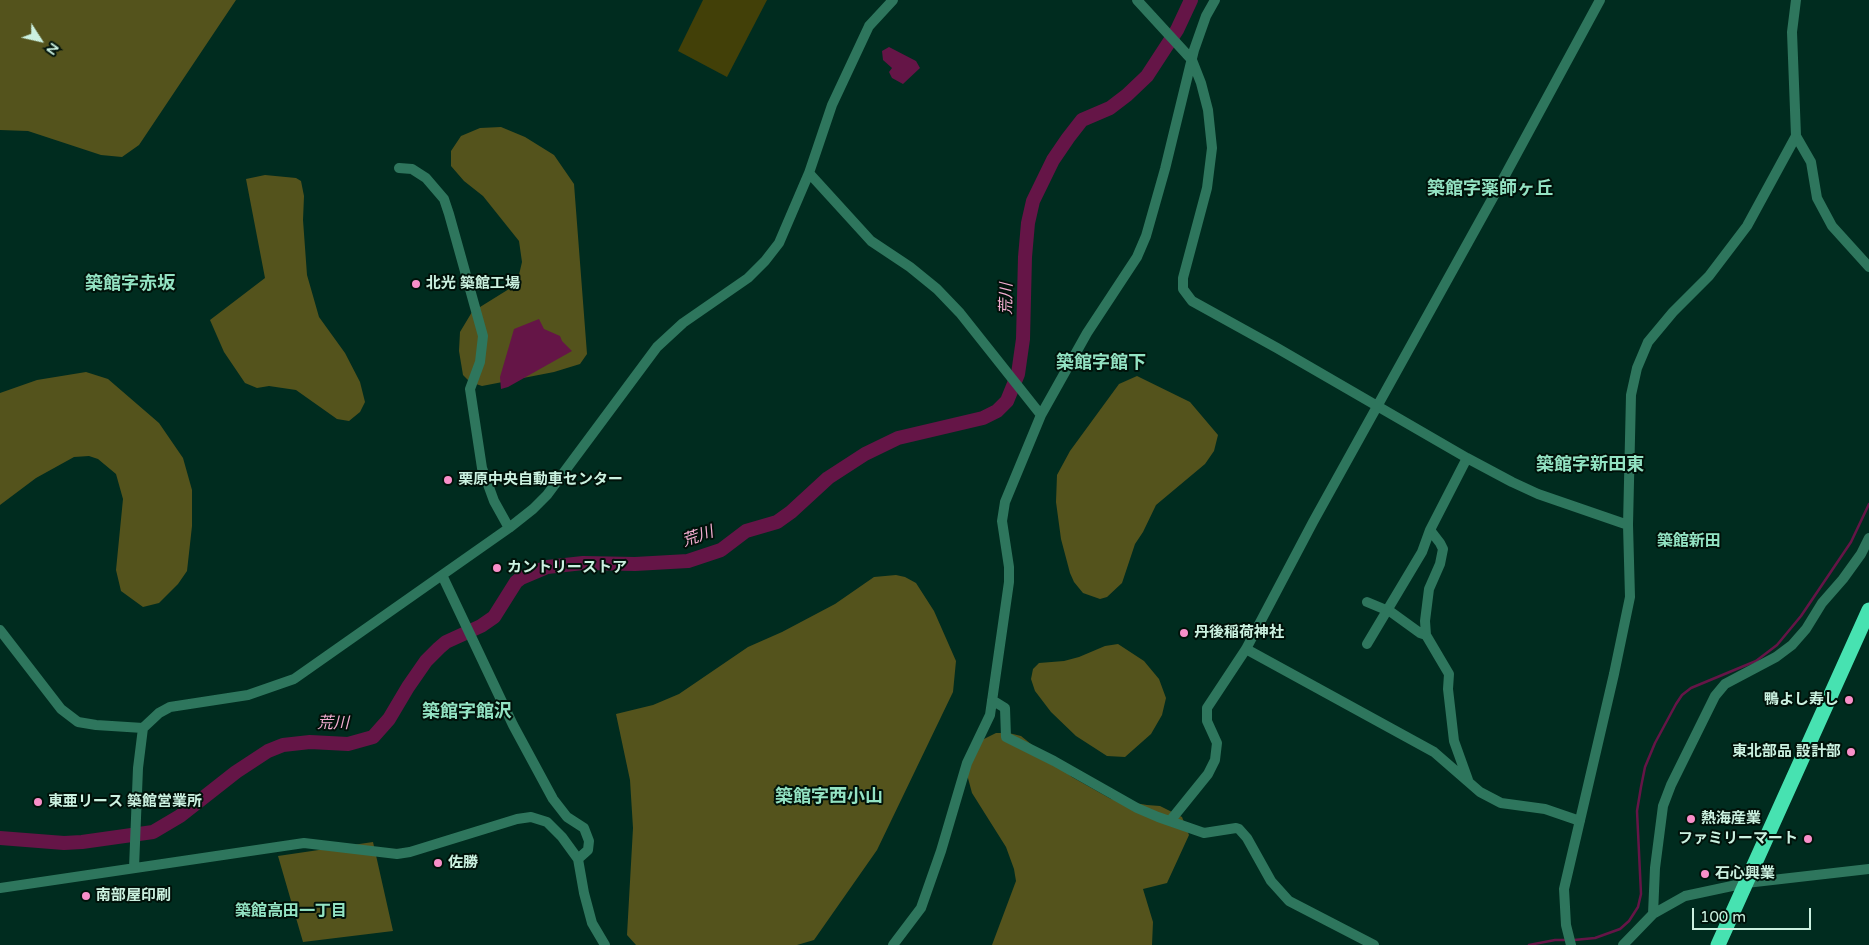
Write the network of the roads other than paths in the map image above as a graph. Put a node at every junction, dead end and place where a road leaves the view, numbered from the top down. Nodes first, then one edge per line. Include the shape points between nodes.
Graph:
1 (894, 0) edge
2 (1137, 0) edge
3 (1215, 0) edge
4 (1600, 0) edge
5 (1796, 0) edge
6 (1192, 60) junction
7 (1796, 136) junction
8 (399, 168) dead end
9 (808, 173) junction
10 (1869, 267) edge
11 (1376, 407) junction
12 (1041, 415) junction
13 (1467, 458) junction
14 (1628, 525) junction
15 (509, 528) junction
16 (1430, 530) junction
17 (1869, 538) edge
18 (442, 575) junction
19 (1367, 602) dead end
20 (1869, 610) edge
21 (1386, 611) junction
22 (0, 630) edge
23 (1426, 635) junction
24 (1367, 644) dead end
25 (1246, 649) junction
26 (992, 700) junction
27 (143, 728) junction
28 (1468, 781) junction
29 (1170, 821) junction
30 (1580, 821) junction
31 (578, 859) junction
32 (134, 868) junction
33 (1869, 869) edge
34 (1746, 883) junction
35 (0, 888) edge
36 (1652, 914) junction
37 (1570, 940) edge
38 (606, 945) edge
39 (893, 945) edge
40 (1374, 945) edge
41 (1623, 945) edge
42 (1718, 945) edge

1 - 9 street via 869,26 832,105
2 - 6 street
3 - 6 street via 1206,16
4 - 11 street
5 - 7 street via 1792,32
6 - 11 street via 1202,83 1212,148 1207,188 1183,289 1192,301
6 - 12 street via 1146,236 1137,257 1087,334
7 - 10 street via 1811,162 1817,198 1832,226
7 - 14 street via 1747,226 1709,276 1648,342 1637,368 1631,395
8 - 15 street via 412,170 426,178 444,199 449,214 483,336 480,362 470,389 482,468 494,502
9 - 12 street via 871,241 937,289
9 - 15 street via 779,243 765,261 748,278 683,323 657,348 547,495
11 - 13 street
11 - 25 street
12 - 26 street via 1005,502 1002,521 1009,582
13 - 14 street via 1538,494
13 - 16 street
14 - 30 street via 1630,597
15 - 18 street
16 - 21 street via 1422,552
16 - 23 street via 1443,549 1430,589
17 - 36 street via 1848,572 1792,645 1725,684 1715,696 1663,806
18 - 27 street via 294,679 248,695 170,707
18 - 31 street via 513,726 553,799 567,817 584,828 589,841 588,850
19 - 21 street
20 - 34 highway
21 - 23 street
21 - 24 street
22 - 27 street via 61,709 78,722
23 - 28 street via 1449,674 1454,741
25 - 28 street via 1434,752
25 - 29 street via 1207,708 1207,722 1218,743 1215,760 1208,774
26 - 29 street via 1005,708 1006,737 1137,808
26 - 39 street via 990,715 967,763 921,908
27 - 32 street
28 - 30 street via 1480,792 1502,803 1545,810
29 - 40 street via 1204,833 1239,829 1271,881 1289,901
30 - 37 street via 1564,889
31 - 32 street via 546,822 531,817 517,818 396,854 304,843
31 - 38 street via 592,923
32 - 35 street
33 - 34 street
34 - 36 street via 1685,896
34 - 42 highway
36 - 41 street

